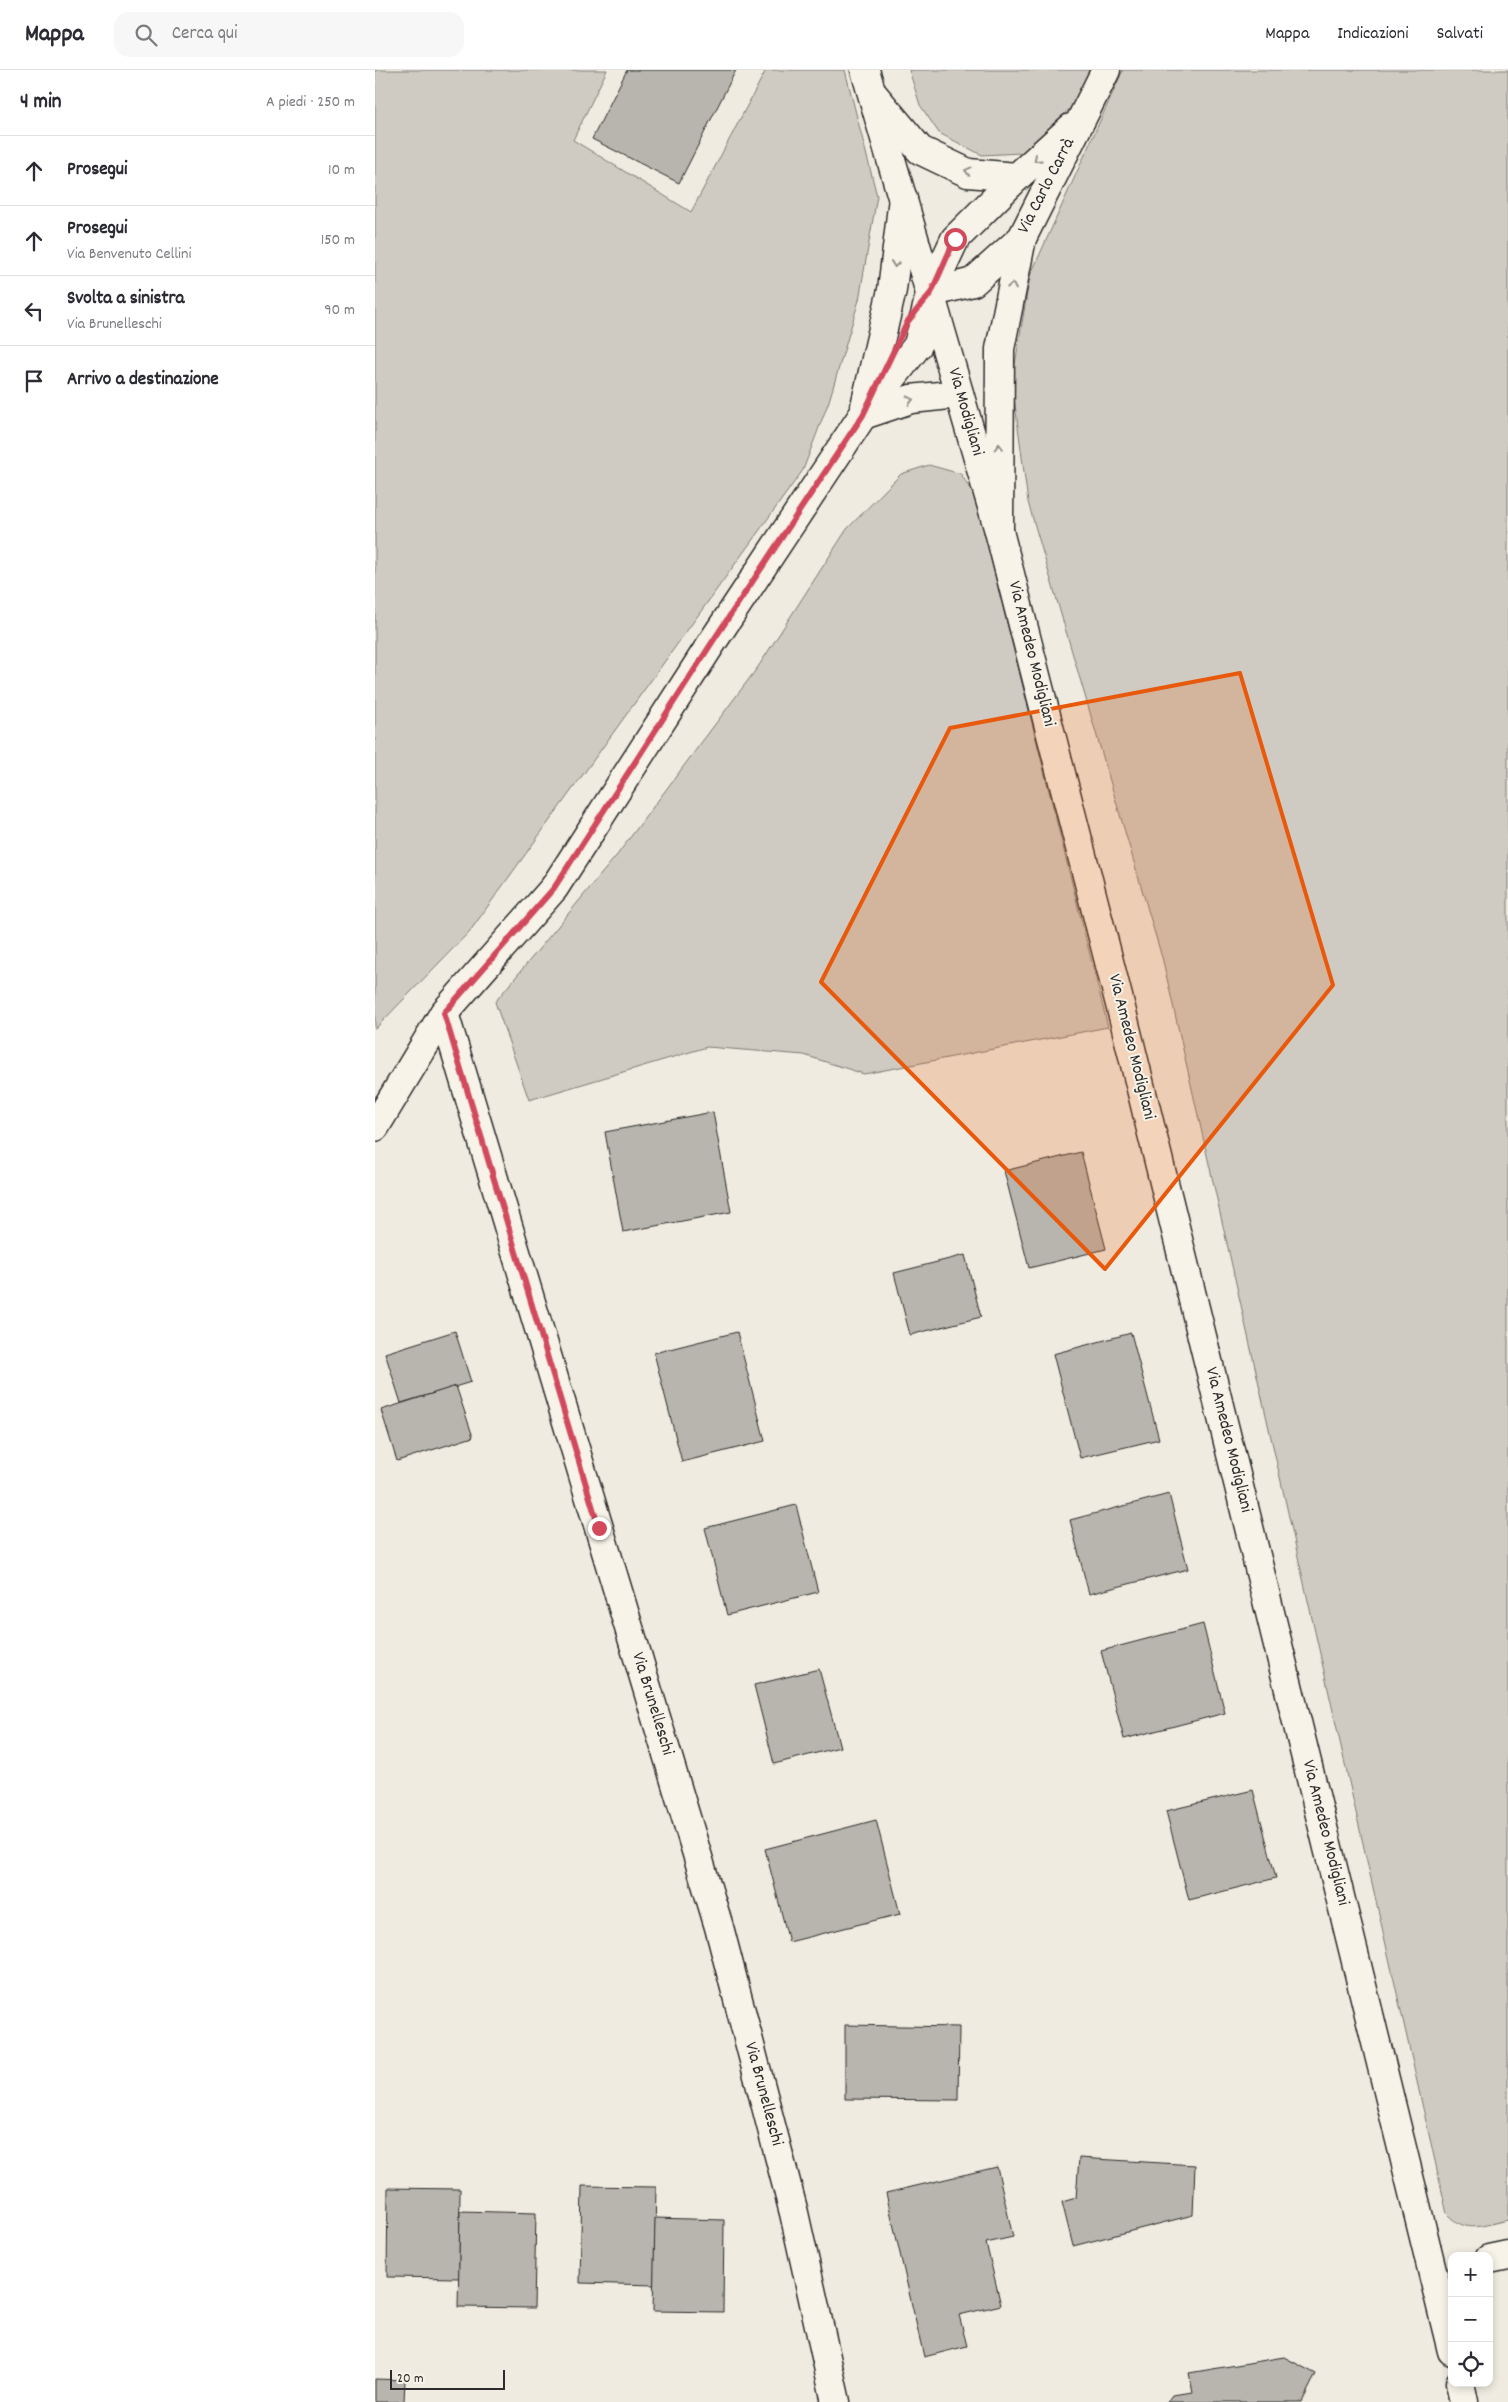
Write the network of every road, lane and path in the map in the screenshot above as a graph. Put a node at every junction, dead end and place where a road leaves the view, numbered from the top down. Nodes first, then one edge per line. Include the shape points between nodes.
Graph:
1 (1106, 70) edge
2 (869, 82) edge
3 (1083, 117) junction
4 (1017, 177) junction
5 (903, 198) junction
6 (1022, 238) junction
7 (931, 293) junction
8 (959, 394) junction
9 (863, 415) junction
10 (999, 531) junction
11 (444, 1013) junction
12 (375, 1126) edge
13 (1508, 2255) edge
14 (1493, 2258) edge
15 (1442, 2268) edge
16 (1451, 2342) edge
17 (1461, 2387) edge
18 (836, 2402) edge
19 (1464, 2402) edge

1 - 3 main road, Via Carlo Carrà
4 -> 2 main road via 968,173 919,150
2 - 5 main road, Via Modigliani
3 -> 4 main road, Via Carlo Carrà
3 - 6 main road, Via Carlo Carrà
4 - 7 main road, Via Carlo Carrà via 955,239
5 - 7 main road, Via Modigliani
5 -> 9 main road via 892,290
6 - 7 main road, Via Carlo Carrà via 973,282
10 -> 6 main road via 1000,349
7 - 8 main road, Via Modigliani
7 - 9 main road, Via Carlo Carrà via 908,321
9 -> 8 main road via 911,399
8 - 10 main road, Via Modigliani
9 - 11 main road via 554,888
10 - 15 main road, Via Amedeo Modigliani
11 - 12 main road
11 - 18 main road, Via Brunelleschi via 719,1927 794,2212
13 - 14 main road
15 - 16 main road, Via Amedeo Modigliani
17 - 19 main road

